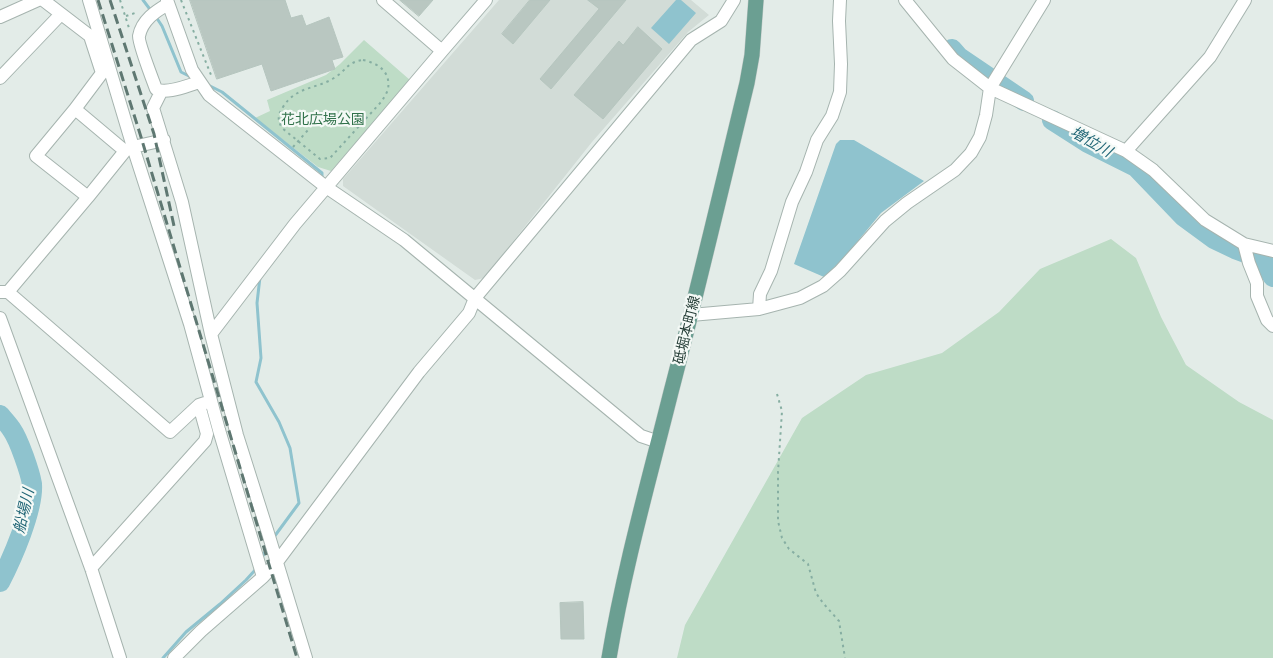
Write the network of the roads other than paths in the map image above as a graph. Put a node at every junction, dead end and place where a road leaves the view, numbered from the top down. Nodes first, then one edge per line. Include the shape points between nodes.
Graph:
1 (38, 0) edge
2 (43, 0) edge
3 (88, 0) edge
4 (382, 0) edge
5 (486, 0) edge
6 (734, 0) edge
7 (756, 0) edge
8 (840, 0) edge
9 (905, 0) edge
10 (1044, 0) edge
11 (1245, 0) edge
12 (167, 2) edge
13 (61, 14) junction
14 (0, 18) edge
15 (442, 51) junction
16 (106, 70) junction
17 (0, 78) edge
18 (200, 82) junction
19 (990, 88) junction
20 (160, 92) junction
21 (75, 109) junction
22 (164, 140) junction
23 (129, 149) junction
24 (1126, 151) junction
25 (326, 187) junction
26 (88, 198) junction
27 (1244, 244) junction
28 (1273, 251) edge
29 (4, 292) edge
30 (475, 298) junction
31 (759, 309) junction
32 (691, 315) junction
33 (0, 318) edge
34 (1273, 326) edge
35 (211, 334) junction
36 (211, 401) junction
37 (199, 406) junction
38 (658, 442) junction
39 (277, 562) junction
40 (91, 568) junction
41 (263, 577) junction
42 (120, 658) edge
43 (174, 658) edge
44 (306, 658) edge
45 (609, 658) edge

1 - 14 street
2 - 13 street
3 - 16 street
4 - 15 street
5 - 15 street
6 - 30 street via 721,21 691,40
7 - 32 main road, 砥堀本町線 via 747,83
8 - 31 street via 840,92 792,202 771,271 760,294
9 - 19 street via 953,59
10 - 19 street
11 - 24 street via 1210,57
12 - 18 street via 192,70
12 - 20 street via 144,24 139,37 156,89
13 - 16 street via 90,36
13 - 17 street
15 - 25 street
16 - 21 street
16 - 23 street
18 - 20 street
18 - 25 street via 208,95
19 - 24 street
19 - 31 street via 980,137 955,170 885,221 840,272 823,286 800,298
20 - 22 street via 153,108
21 - 23 street
21 - 26 street via 36,156
22 - 23 street
22 - 35 street via 182,202
23 - 26 street
23 - 36 street via 190,324
24 - 27 street via 1153,170 1205,220
25 - 30 street via 404,240
25 - 35 street
26 - 29 street
27 - 28 street
27 - 34 street via 1257,282 1257,296
29 - 37 street via 170,432
30 - 38 street via 641,436
30 - 39 street via 468,313 419,372
31 - 32 street
32 - 38 main road, 砥堀本町線
33 - 40 street
35 - 39 street via 237,435
36 - 37 street
36 - 41 street
37 - 40 street via 207,434 205,441
38 - 45 main road, 砥堀本町線 via 615,620
39 - 41 street
39 - 44 street
40 - 42 street
41 - 43 street

